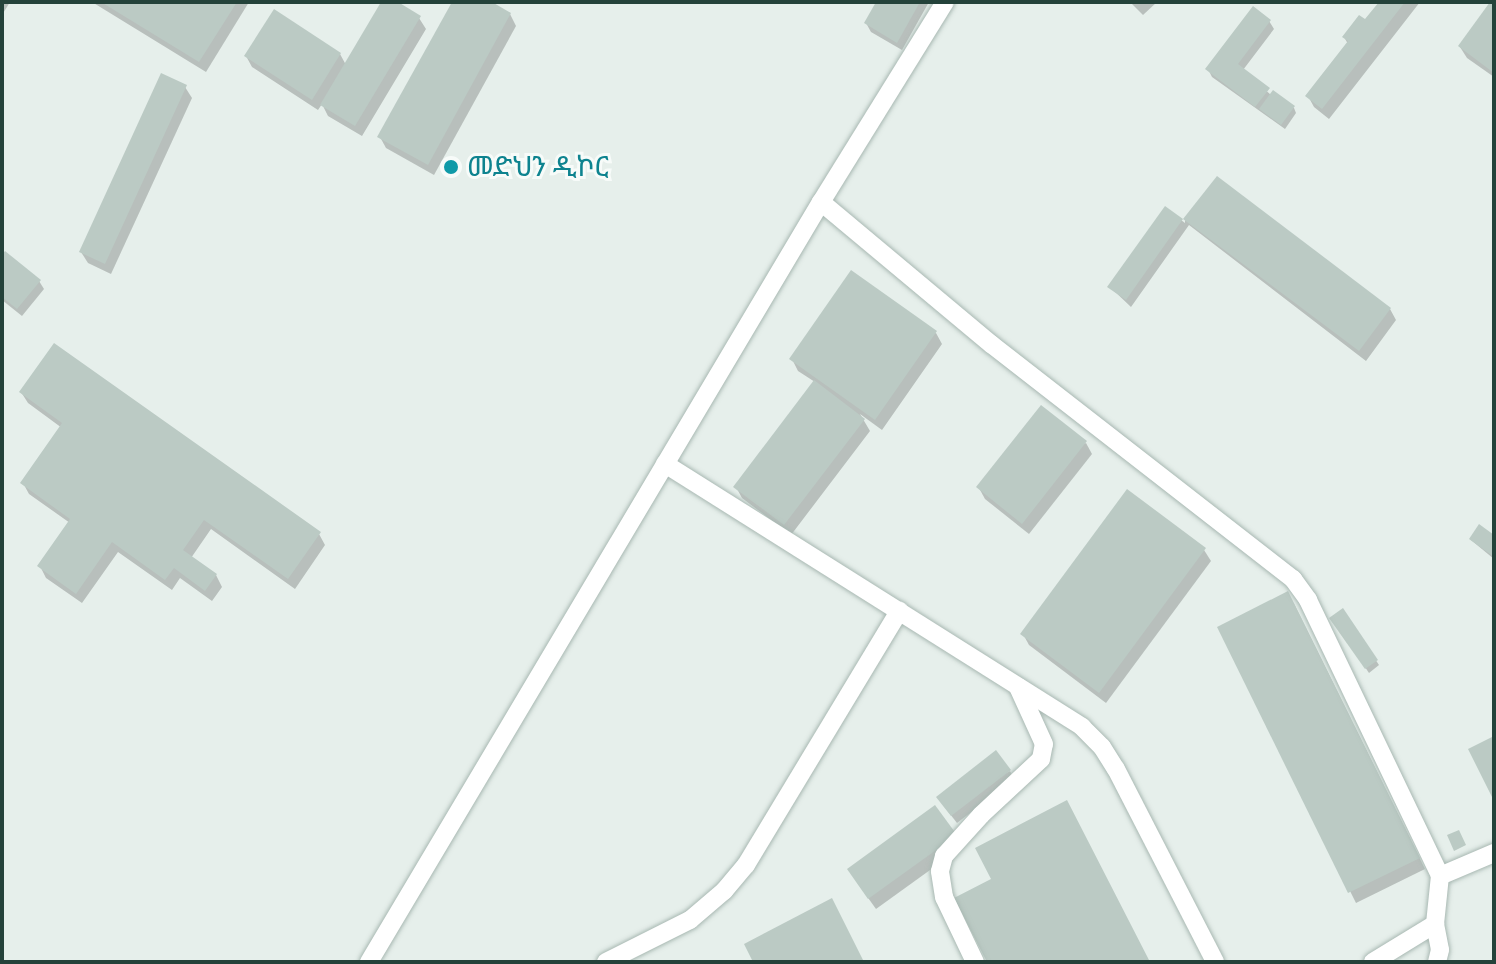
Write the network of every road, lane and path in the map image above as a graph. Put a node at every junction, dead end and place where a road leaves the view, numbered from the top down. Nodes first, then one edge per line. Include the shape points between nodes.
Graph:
1 (945, 2) edge
2 (821, 202) junction
3 (665, 464) junction
4 (899, 611) junction
5 (1017, 684) junction
6 (1494, 853) edge
7 (1440, 876) junction
8 (1435, 924) junction
9 (369, 962) edge
10 (606, 962) edge
11 (975, 962) edge
12 (1215, 962) edge
13 (1373, 962) edge
14 (1437, 962) edge

1 - 2 street
2 - 3 street
2 - 7 street via 991,344 1293,579 1308,600
3 - 4 street
3 - 9 street
4 - 5 street
4 - 10 street via 746,865 690,920
5 - 11 street via 1044,744 1041,759 944,856 940,871 944,897
5 - 12 street via 1082,727 1102,747
6 - 7 street
7 - 8 street
8 - 13 street
8 - 14 street

